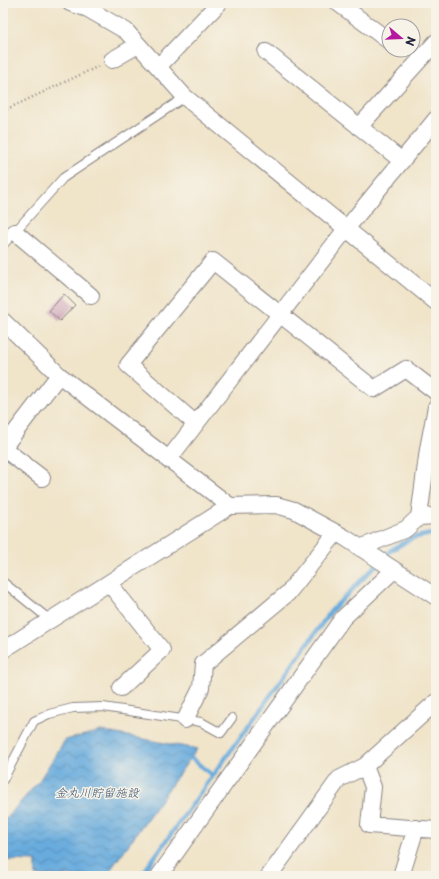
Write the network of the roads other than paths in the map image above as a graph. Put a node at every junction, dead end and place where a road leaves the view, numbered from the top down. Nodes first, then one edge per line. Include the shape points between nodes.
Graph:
1 (70, 3) edge
2 (219, 3) edge
3 (338, 3) edge
4 (91, 6) edge
5 (381, 35) edge
6 (436, 42) edge
7 (138, 44) junction
8 (266, 52) dead end
9 (112, 60) road end
10 (158, 67) junction
11 (185, 97) junction
12 (436, 119) edge
13 (359, 127) junction
14 (402, 161) junction
15 (346, 229) junction
16 (15, 232) junction
17 (3, 245) edge
18 (91, 296) dead end
19 (436, 302) edge
20 (280, 315) junction
21 (3, 321) edge
22 (59, 375) junction
23 (436, 392) edge
24 (436, 407) edge
25 (196, 424) junction
26 (168, 460) junction
27 (42, 478) dead end
28 (230, 506) junction
29 (436, 516) edge
30 (419, 517) junction
31 (336, 533) junction
32 (360, 548) junction
33 (394, 570) junction
34 (3, 582) edge
35 (109, 583) junction
36 (436, 597) edge
37 (50, 620) junction
38 (3, 650) edge
39 (121, 688) dead end
40 (436, 702) edge
41 (232, 718) dead end
42 (185, 720) junction
43 (365, 766) junction
44 (3, 780) edge
45 (416, 828) junction
46 (436, 830) edge
47 (162, 875) edge
48 (270, 876) edge
49 (400, 876) edge

1 - 4 street
2 - 10 street
3 - 5 street
4 - 7 street via 126,30
6 - 13 street
7 - 9 street
7 - 10 street
8 - 13 street
10 - 11 street
11 - 15 street
11 - 16 lane via 63,178
12 - 14 street
13 - 14 street
14 - 15 street
15 - 19 street
15 - 20 street
16 - 17 lane
16 - 18 street
20 - 23 street via 374,389 406,369
20 - 25 street
20 - 25 street via 213,261 128,365
21 - 22 street
22 - 26 street
22 - 27 street via 3,448
24 - 30 street
25 - 26 street
26 - 28 street
28 - 31 street via 276,505 294,510
28 - 35 street
29 - 30 street
30 - 32 street via 406,529
31 - 32 street
31 - 42 street via 288,593 203,664 201,688
32 - 33 street
33 - 36 street
33 - 47 street via 343,618
34 - 37 lane
35 - 37 street
35 - 39 street via 162,650
37 - 38 street
40 - 43 street
41 - 42 lane via 221,733 201,722
42 - 44 lane via 103,707 73,708 50,714 34,722
43 - 45 street via 373,787 369,825
43 - 48 street via 339,779
45 - 46 street
45 - 49 street

